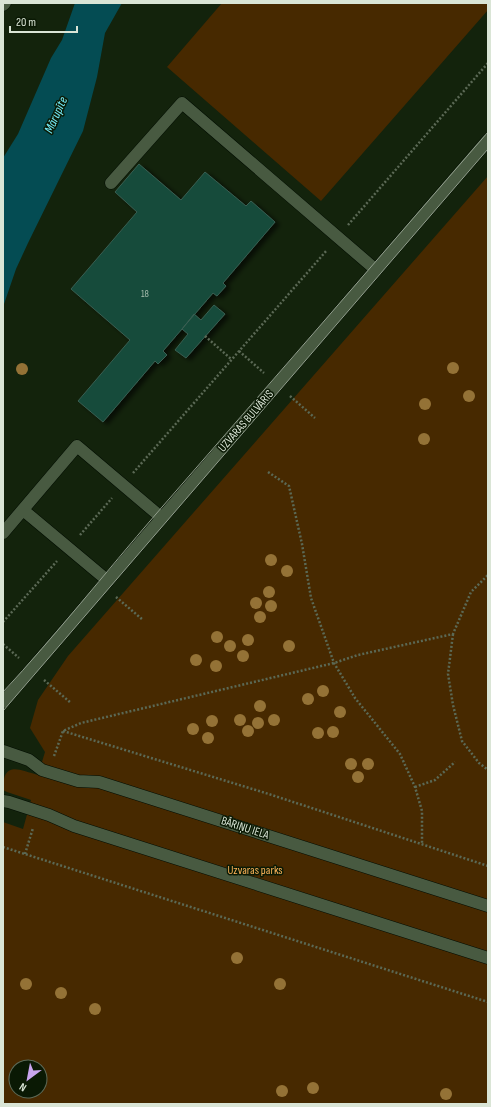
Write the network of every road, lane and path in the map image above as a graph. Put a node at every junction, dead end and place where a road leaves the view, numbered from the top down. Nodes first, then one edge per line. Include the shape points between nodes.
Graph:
1 (488, 63) edge
2 (488, 140) edge
3 (112, 183) dead end
4 (339, 236) junction
5 (376, 270) junction
6 (205, 336) dead end
7 (232, 359) junction
8 (268, 472) dead end
9 (123, 485) junction
10 (23, 510) junction
11 (162, 518) junction
12 (3, 533) edge
13 (69, 548) junction
14 (488, 575) edge
15 (106, 583) junction
16 (143, 620) dead end
17 (3, 622) edge
18 (453, 634) junction
19 (334, 663) junction
20 (3, 702) edge
21 (63, 731) junction
22 (3, 751) edge
23 (54, 756) dead end
24 (455, 762) dead end
25 (488, 770) edge
26 (415, 787) junction
27 (3, 801) edge
28 (34, 824) dead end
29 (422, 844) junction
30 (3, 847) edge
31 (25, 854) junction
32 (488, 866) edge
33 (488, 906) edge
34 (488, 958) edge
35 (488, 1002) edge

1 - 4 path
2 - 5 street, UZVARAS BULVĀRIS
3 - 4 street via 182,103
4 - 5 street
4 - 7 path
5 - 11 street, UZVARAS BULVĀRIS
6 - 7 path
7 - 9 path
8 - 19 path via 289,486 311,598
9 - 10 street via 77,446
9 - 11 street
9 - 13 path
10 - 12 street
10 - 13 street
11 - 15 street, UZVARAS BULVĀRIS
13 - 15 street
13 - 17 path
14 - 18 path via 471,592
15 - 16 path
15 - 20 street, UZVARAS BULVĀRIS
18 - 19 path via 358,655
18 - 25 path via 448,674 462,741 479,764
19 - 21 path via 80,723
19 - 26 path via 355,698 400,754
21 - 23 path
21 - 29 path
22 - 33 street, BĀRIŅU IELA via 29,760 42,770 78,781 99,782
24 - 26 path via 435,780
26 - 29 path via 422,811
27 - 34 street
28 - 31 path
29 - 32 path
30 - 31 path
31 - 35 path

